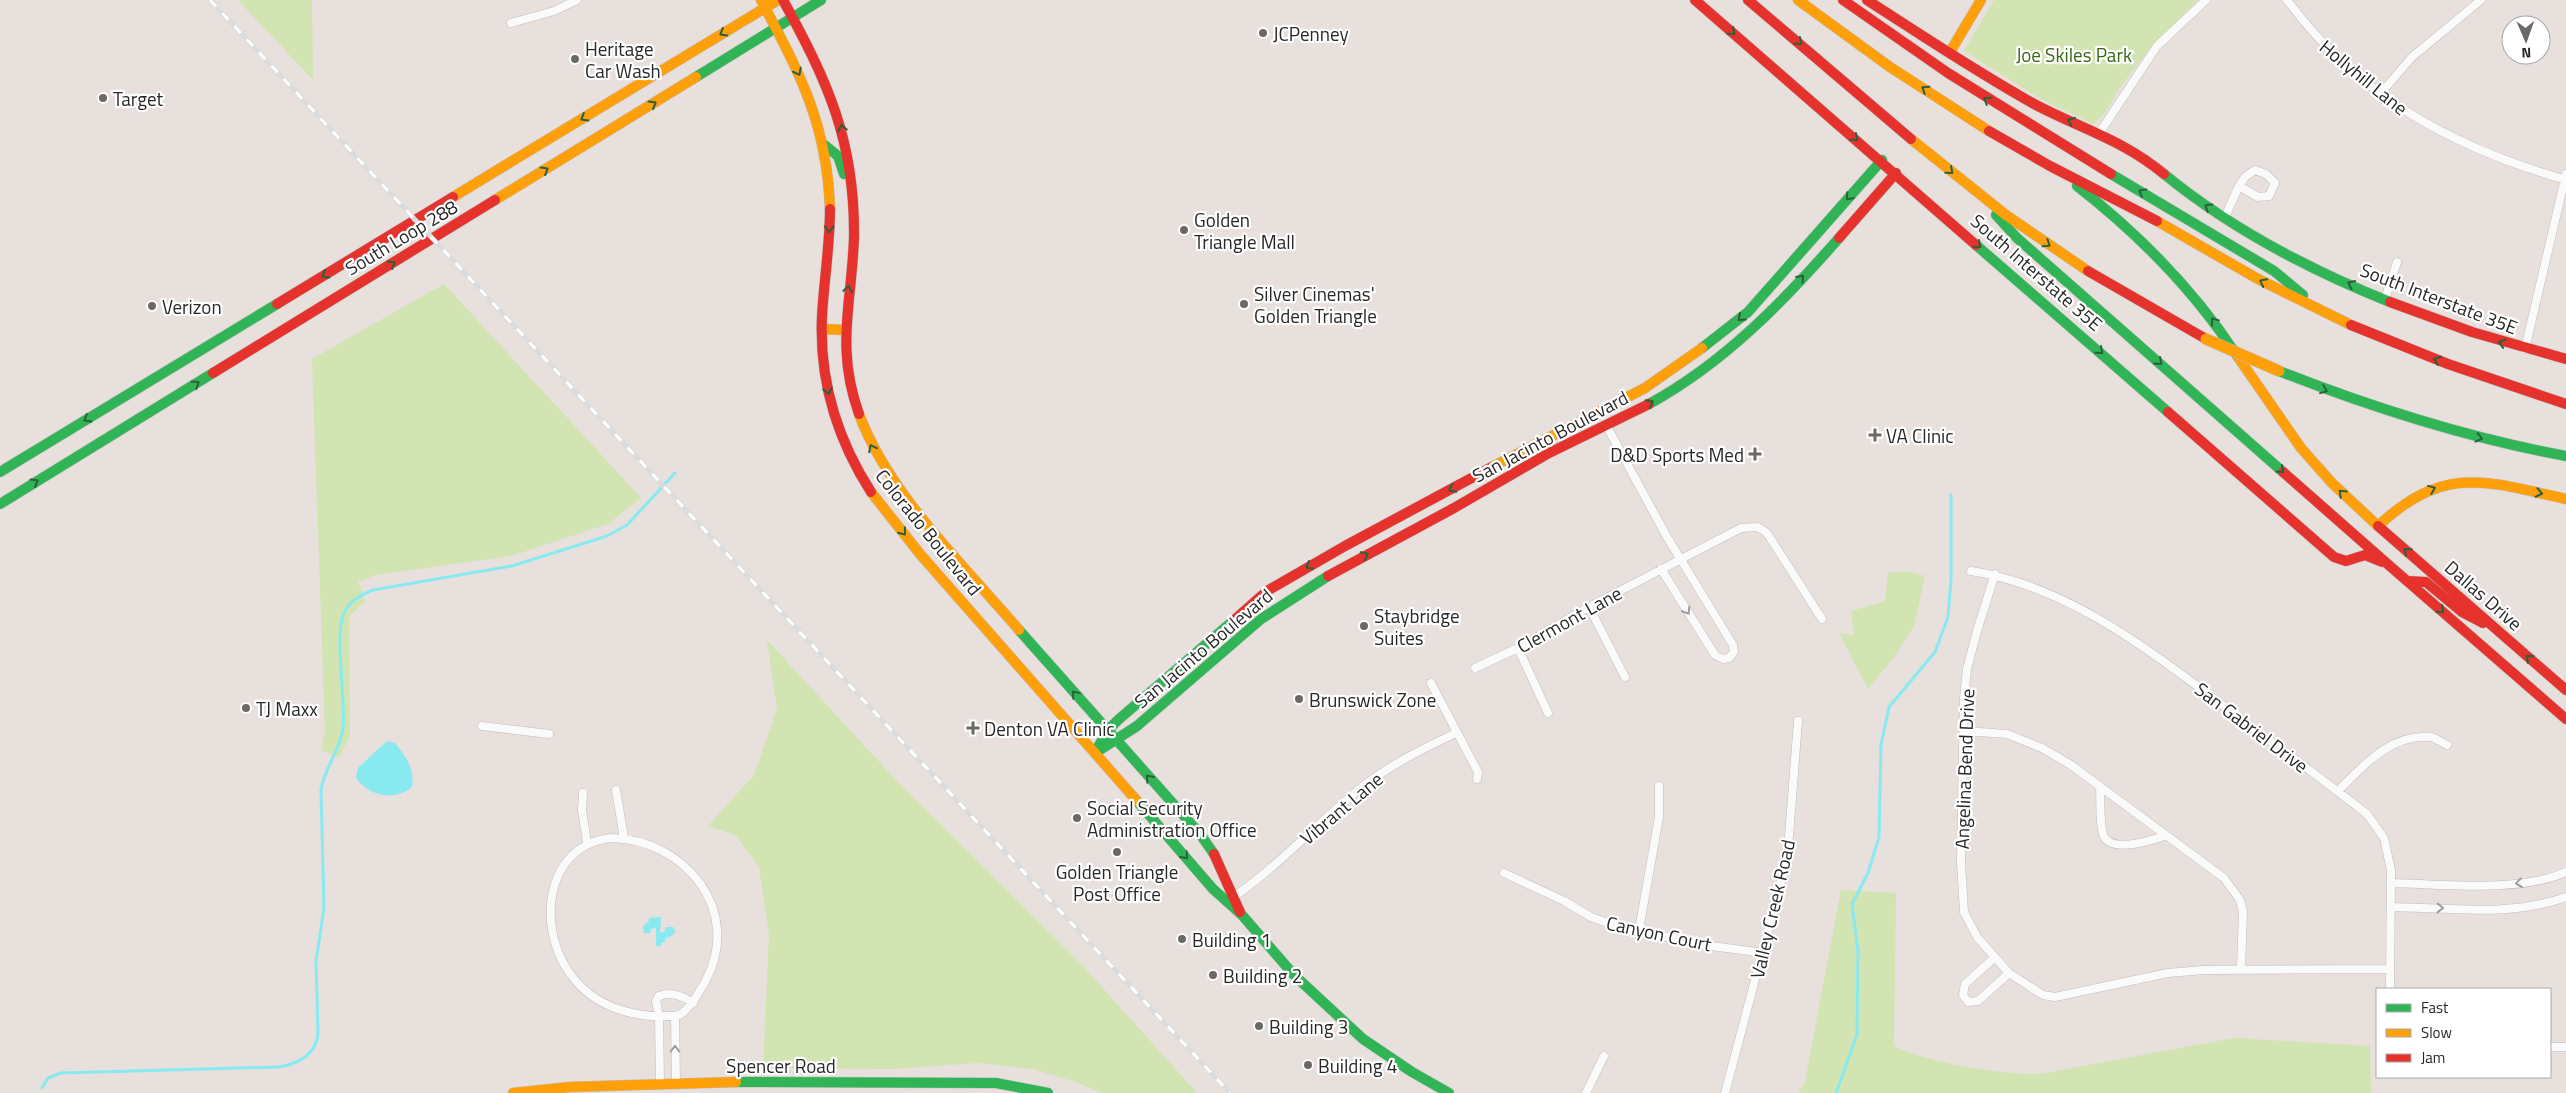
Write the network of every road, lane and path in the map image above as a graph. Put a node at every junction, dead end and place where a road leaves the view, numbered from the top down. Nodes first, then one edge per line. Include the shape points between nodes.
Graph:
1 (577, 0) edge
2 (778, 0) edge
3 (782, 0) edge
4 (821, 0) edge
5 (1695, 0) edge
6 (1748, 0) edge
7 (1798, 0) edge
8 (1843, 0) edge
9 (1867, 0) edge
10 (1982, 0) edge
11 (2206, 0) edge
12 (2287, 0) edge
13 (2482, 0) edge
14 (763, 4) edge
15 (793, 18) junction
16 (510, 23) dead end
17 (775, 29) junction
18 (1950, 52) junction
19 (2380, 94) junction
20 (2100, 132) junction
21 (823, 144) junction
22 (1882, 160) junction
23 (2053, 168) junction
24 (1896, 173) junction
25 (2566, 178) edge
26 (2239, 186) dead end
27 (1979, 195) junction
28 (2226, 217) junction
29 (853, 231) junction
30 (2397, 262) dead end
31 (2385, 299) junction
32 (2322, 311) junction
33 (822, 329) junction
34 (845, 330) junction
35 (1718, 338) junction
36 (2525, 350) junction
37 (1728, 351) junction
38 (2566, 359) edge
39 (2566, 404) edge
40 (1595, 412) junction
41 (1582, 419) junction
42 (1606, 425) junction
43 (1589, 433) junction
44 (2566, 456) edge
45 (0, 472) edge
46 (2566, 499) edge
47 (0, 504) edge
48 (1402, 516) junction
49 (2378, 526) junction
50 (1411, 531) junction
51 (1681, 560) junction
52 (2391, 567) junction
53 (1662, 569) junction
54 (1971, 571) dead end
55 (1995, 574) junction
56 (2407, 581) junction
57 (1589, 607) junction
58 (1822, 619) dead end
59 (2500, 632) junction
60 (1202, 646) junction
61 (1518, 648) junction
62 (1191, 656) junction
63 (1207, 664) junction
64 (1475, 668) dead end
65 (1625, 676) dead end
66 (1431, 683) dead end
67 (2566, 690) edge
68 (1548, 712) dead end
69 (2566, 719) edge
70 (1798, 721) dead end
71 (482, 726) dead end
72 (1107, 731) junction
73 (1964, 731) junction
74 (1456, 733) junction
75 (549, 734) dead end
76 (1118, 742) junction
77 (2447, 745) dead end
78 (1095, 753) junction
79 (1477, 779) dead end
80 (1659, 786) dead end
81 (2100, 786) junction
82 (616, 790) dead end
83 (2338, 791) junction
84 (583, 793) dead end
85 (2164, 836) junction
86 (624, 838) junction
87 (587, 843) junction
88 (2566, 872) edge
89 (1504, 873) dead end
90 (2392, 883) junction
91 (1235, 896) junction
92 (2566, 897) edge
93 (2391, 907) junction
94 (1242, 916) junction
95 (1639, 930) junction
96 (1764, 953) junction
97 (1994, 958) junction
98 (2241, 968) junction
99 (2390, 969) junction
100 (2009, 973) junction
101 (2390, 988) edge
102 (693, 1003) junction
103 (659, 1016) junction
104 (675, 1016) junction
105 (2551, 1047) edge
106 (2566, 1047) edge
107 (1604, 1056) dead end
108 (676, 1082) junction
109 (660, 1083) junction
110 (513, 1093) edge
111 (1048, 1093) edge
112 (1449, 1093) edge
113 (1586, 1093) edge
114 (1725, 1093) edge

1 - 16 street via 554,11
2 - 14 main road, South Loop 288
3 - 15 main road, Colorado Boulevard
4 - 15 main road, South Loop 288
5 -> 22 main road, South Interstate 35E
6 -> 27 main road
23 -> 7 main road via 1980,126
32 -> 8 main road via 2274,271 1999,108
9 - 18 main road, South Interstate 35E
10 - 18 main road
11 - 20 street via 2157,46
12 - 19 street, Hollyhill Lane via 2311,33
13 - 19 street via 2412,56
14 - 17 main road, Colorado Boulevard
14 -> 45 main road, South Loop 288
15 - 17 main road, South Loop 288
29 -> 15 main road, Colorado Boulevard via 848,159 840,119
17 -> 21 main road, Colorado Boulevard via 801,76
47 -> 17 main road, South Loop 288
20 -> 18 main road, South Interstate 35E via 2039,106
19 - 25 street, Hollyhill Lane via 2456,141
28 -> 20 main road, South Interstate 35E via 2205,206 2132,150
21 - 29 main road via 833,149 842,162
21 -> 33 main road, Colorado Boulevard via 830,227
22 - 24 main road, South Interstate 35E
22 -> 35 main road, San Jacinto Boulevard via 1761,298
32 -> 23 main road via 2258,279 2117,199
49 -> 23 main road, Dallas Drive via 2330,482 2292,437 2224,334 2172,271 2112,212
37 -> 24 main road, San Jacinto Boulevard via 1768,315
24 -> 52 main road, South Interstate 35E via 2334,557 2346,561 2370,556
25 - 36 street
26 - 28 street
27 -> 44 main road, bridge via 2094,276 2206,339 2349,400 2482,439
27 -> 52 main road via 2017,238
31 -> 28 main road, South Interstate 35E via 2285,251
34 -> 29 main road, Colorado Boulevard
30 - 31 street
36 -> 31 main road, South Interstate 35E
39 -> 32 main road via 2416,352
33 - 34 main road
33 -> 78 main road, Colorado Boulevard via 823,365 837,428 852,462 880,506
72 -> 34 main road, Colorado Boulevard via 914,508 880,462 864,432 852,391
35 - 37 main road
35 - 40 main road, San Jacinto Boulevard via 1645,388
36 - 38 main road, South Interstate 35E
42 -> 37 main road, San Jacinto Boulevard via 1654,401
40 - 41 main road, San Jacinto Boulevard
40 - 42 main road
41 - 43 main road
41 -> 48 main road, San Jacinto Boulevard
42 - 43 main road, San Jacinto Boulevard
42 - 51 street
43 - 50 main road, San Jacinto Boulevard
49 -> 46 main road via 2404,504 2438,486 2482,484
48 - 50 main road
48 -> 60 main road, San Jacinto Boulevard via 1267,591
59 -> 49 main road, Dallas Drive
63 -> 50 main road, San Jacinto Boulevard via 1270,611 1326,576
51 - 53 street, Clermont Lane
53 -> 51 street via 1715,655 1730,658 1734,645
51 - 58 street, Clermont Lane via 1741,528 1758,527 1767,533
52 - 56 main road
53 - 57 street, Clermont Lane
54 - 55 street, San Gabriel Drive
55 - 73 street, Angelina Bend Drive via 1968,669
55 - 83 street, San Gabriel Drive via 2082,608 2117,629
56 - 59 main road via 2426,582 2462,612
56 -> 69 main road
57 - 61 street, Clermont Lane
57 - 65 street
67 -> 59 main road, Dallas Drive
60 - 62 main road, San Jacinto Boulevard
60 - 63 main road
61 - 64 street, Clermont Lane
61 - 68 street
62 - 63 main road
62 - 72 main road, San Jacinto Boulevard
63 - 76 main road, San Jacinto Boulevard
66 - 74 street
70 - 96 street, Valley Creek Road via 1789,836
71 - 75 street
72 - 76 main road, Colorado Boulevard
72 - 78 main road, San Jacinto Boulevard
73 - 81 street via 2007,734 2042,748
73 - 97 street, Angelina Bend Drive via 1962,900 1970,925
74 - 79 street via 1478,772
74 - 91 street, Vibrant Lane via 1399,761 1366,784
76 - 78 main road, San Jacinto Boulevard
91 -> 76 main road, Colorado Boulevard via 1218,859 1200,834
77 - 83 street via 2431,737 2404,740 2376,754
78 -> 94 main road, Colorado Boulevard via 1213,889
80 - 95 street via 1659,816
81 - 85 street
81 - 85 street via 2103,834 2107,842 2118,846
82 - 86 street
83 - 90 street, San Gabriel Drive via 2377,826 2384,838
84 - 87 street
85 - 98 street via 2224,878 2240,900 2243,912
86 - 87 street
86 - 102 street via 651,845 675,857 696,878 711,902 717,949 712,967
87 - 103 street via 568,859 553,886 551,920 559,953 574,979 598,999 630,1013
88 -> 90 street via 2512,884
89 - 95 street, Canyon Court via 1591,917
90 - 93 street, San Gabriel Drive
91 - 94 main road, Colorado Boulevard
93 -> 92 street via 2494,909 2530,906
93 - 99 street, San Gabriel Drive
94 - 112 main road, Colorado Boulevard via 1294,975 1356,1033
95 - 96 street, Canyon Court via 1704,945
96 - 114 street, Valley Creek Road
97 - 100 street, Angelina Bend Drive
97 - 100 street via 1965,984 1963,995 1968,1002 1978,1001
98 - 99 street, Angelina Bend Drive
98 - 100 street, Angelina Bend Drive via 2168,973 2055,997 2043,995
99 - 101 street, San Gabriel Drive
102 - 103 street via 685,997 664,994 656,1001
102 - 104 street
103 - 104 street
103 - 109 street
108 -> 104 street
105 - 106 street
107 - 113 street
108 - 109 main road, Spencer Road
108 - 111 main road, Spencer Road via 996,1083
109 - 110 main road, Spencer Road

